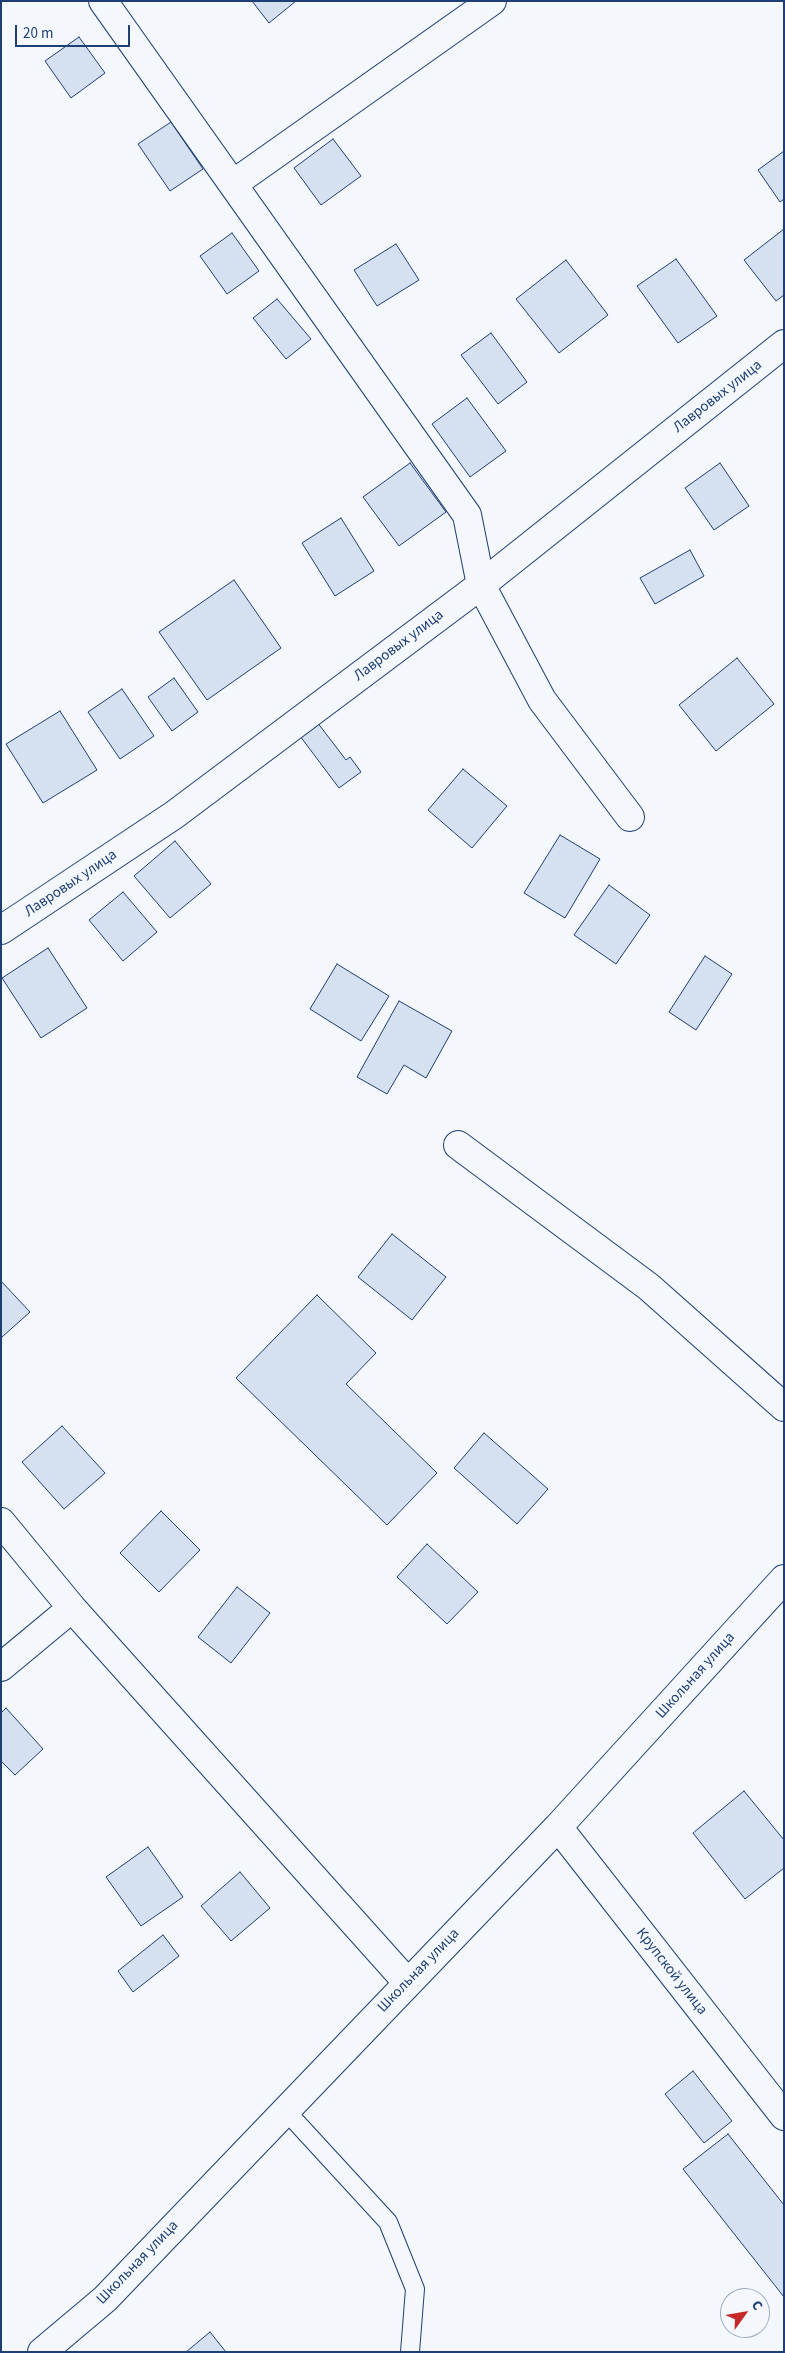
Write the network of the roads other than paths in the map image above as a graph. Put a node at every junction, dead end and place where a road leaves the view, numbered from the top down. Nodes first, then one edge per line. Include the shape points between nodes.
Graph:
1 (103, 1) edge
2 (492, 1) edge
3 (232, 184) junction
4 (784, 344) edge
5 (481, 584) junction
6 (630, 817) dead end
7 (1, 930) edge
8 (458, 1145) dead end
9 (784, 1407) edge
10 (1, 1522) edge
11 (784, 1579) edge
12 (72, 1608) junction
13 (1, 1667) edge
14 (558, 1827) junction
15 (408, 1983) junction
16 (286, 2111) junction
17 (784, 2116) edge
18 (42, 2352) edge
19 (410, 2352) edge

1 - 3 street
2 - 3 street
3 - 5 street via 467,516
4 - 5 street, Лавровых улица
5 - 6 street via 542,700
5 - 7 street, Лавровых улица via 174,815
8 - 9 street via 649,1287
10 - 12 street
11 - 14 street, Школьная улица
12 - 13 street
12 - 15 street
14 - 15 street, Школьная улица
14 - 17 street, Крупской улица
15 - 16 street, Школьная улица
16 - 18 street, Школьная улица via 105,2299
16 - 19 lane via 388,2222 415,2289

